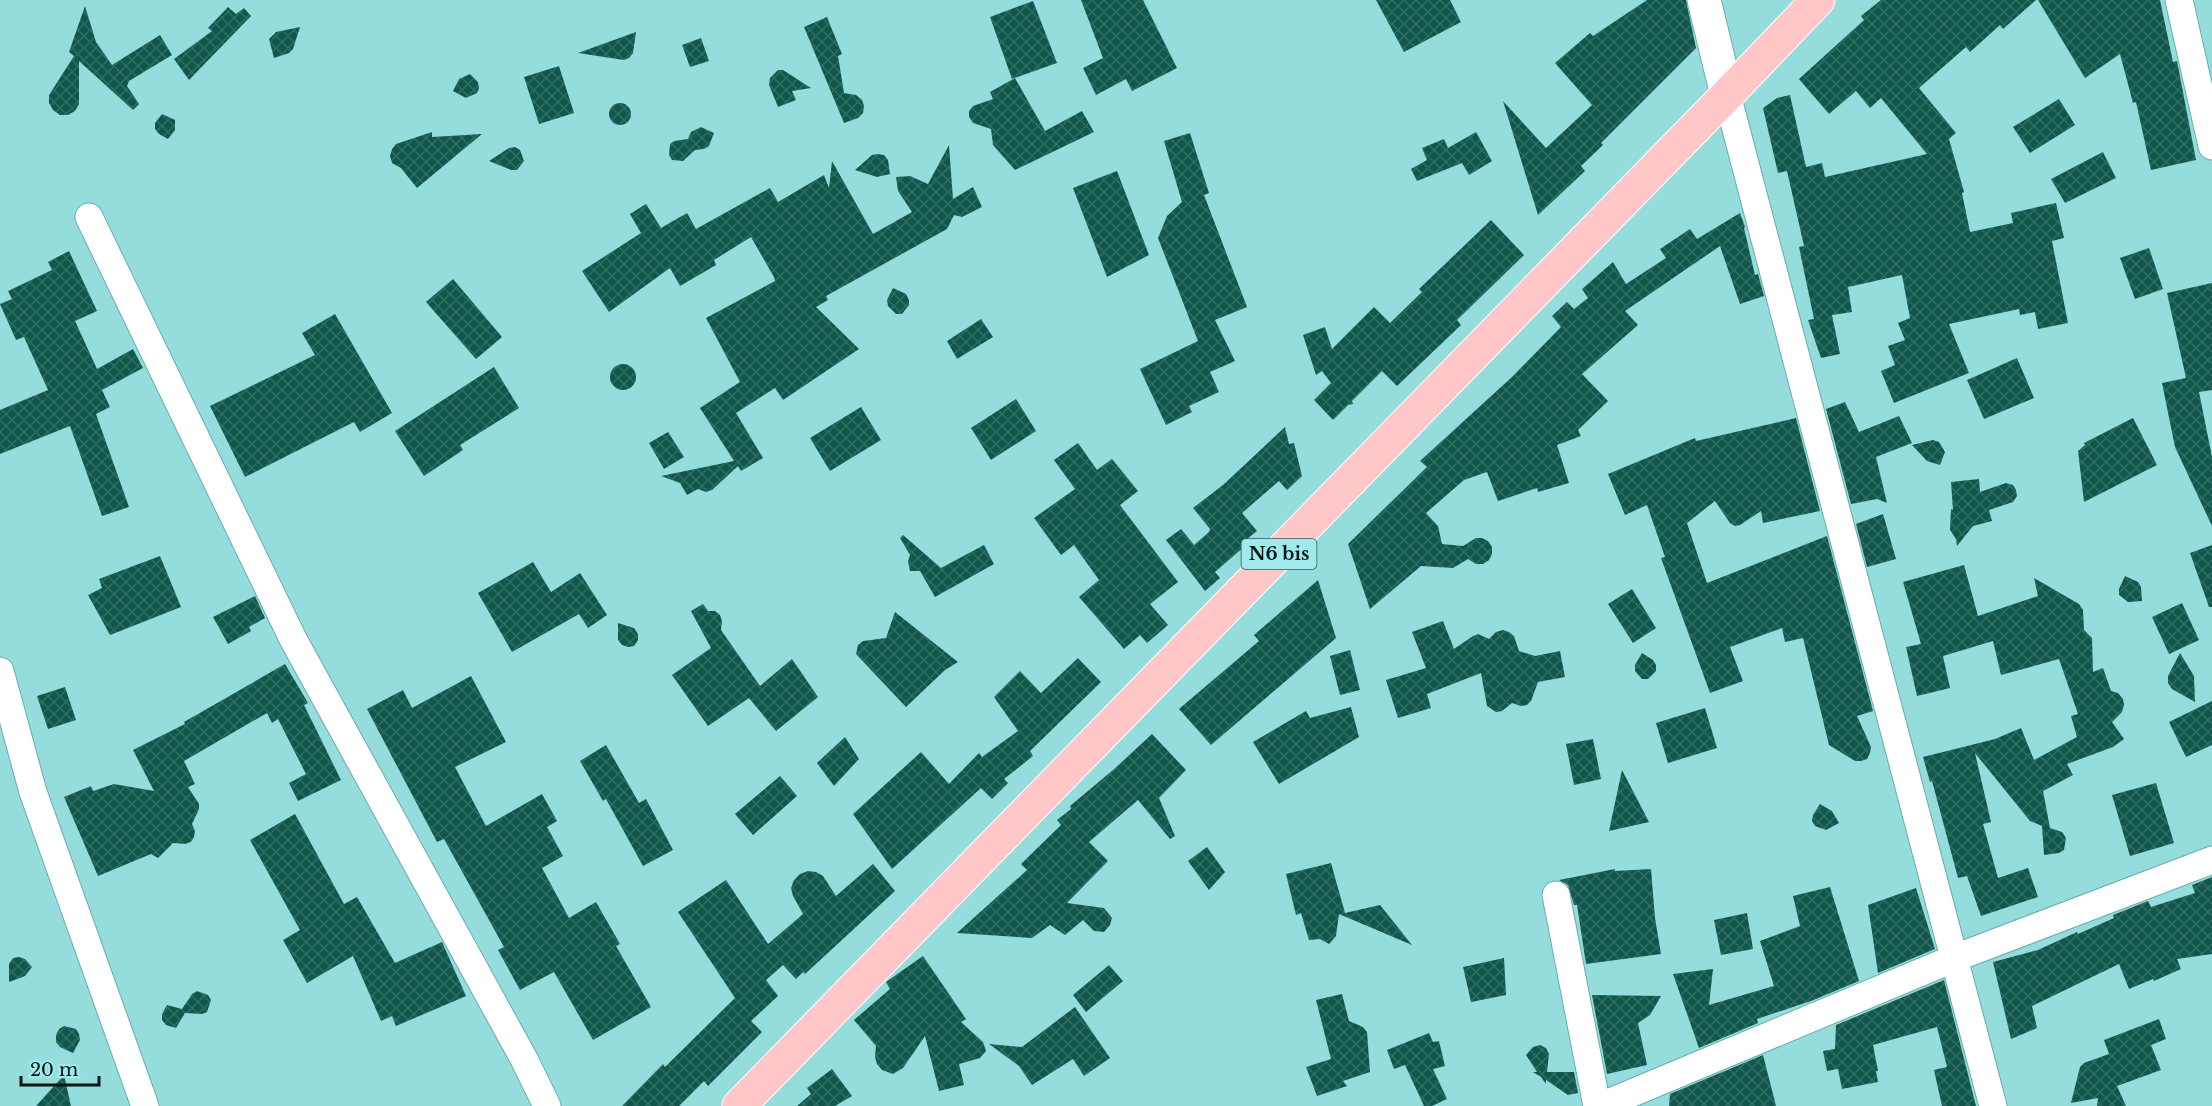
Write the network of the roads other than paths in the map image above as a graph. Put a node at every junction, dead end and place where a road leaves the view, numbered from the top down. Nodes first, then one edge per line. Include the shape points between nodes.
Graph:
1 (1704, 0) edge
2 (1818, 0) edge
3 (2179, 0) edge
4 (1727, 95) junction
5 (2212, 146) edge
6 (89, 217) dead end
7 (0, 671) edge
8 (2212, 860) edge
9 (1556, 895) dead end
10 (1955, 958) junction
11 (145, 1106) edge
12 (547, 1106) edge
13 (739, 1106) edge
14 (1599, 1106) edge
15 (1993, 1106) edge

1 - 4 main road
2 - 4 highway, N6 bis
3 - 5 street
4 - 10 street
4 - 13 highway, N6 bis
6 - 12 street via 293,639
7 - 11 street via 33,792
8 - 10 street
9 - 14 street
10 - 14 street
10 - 15 street

